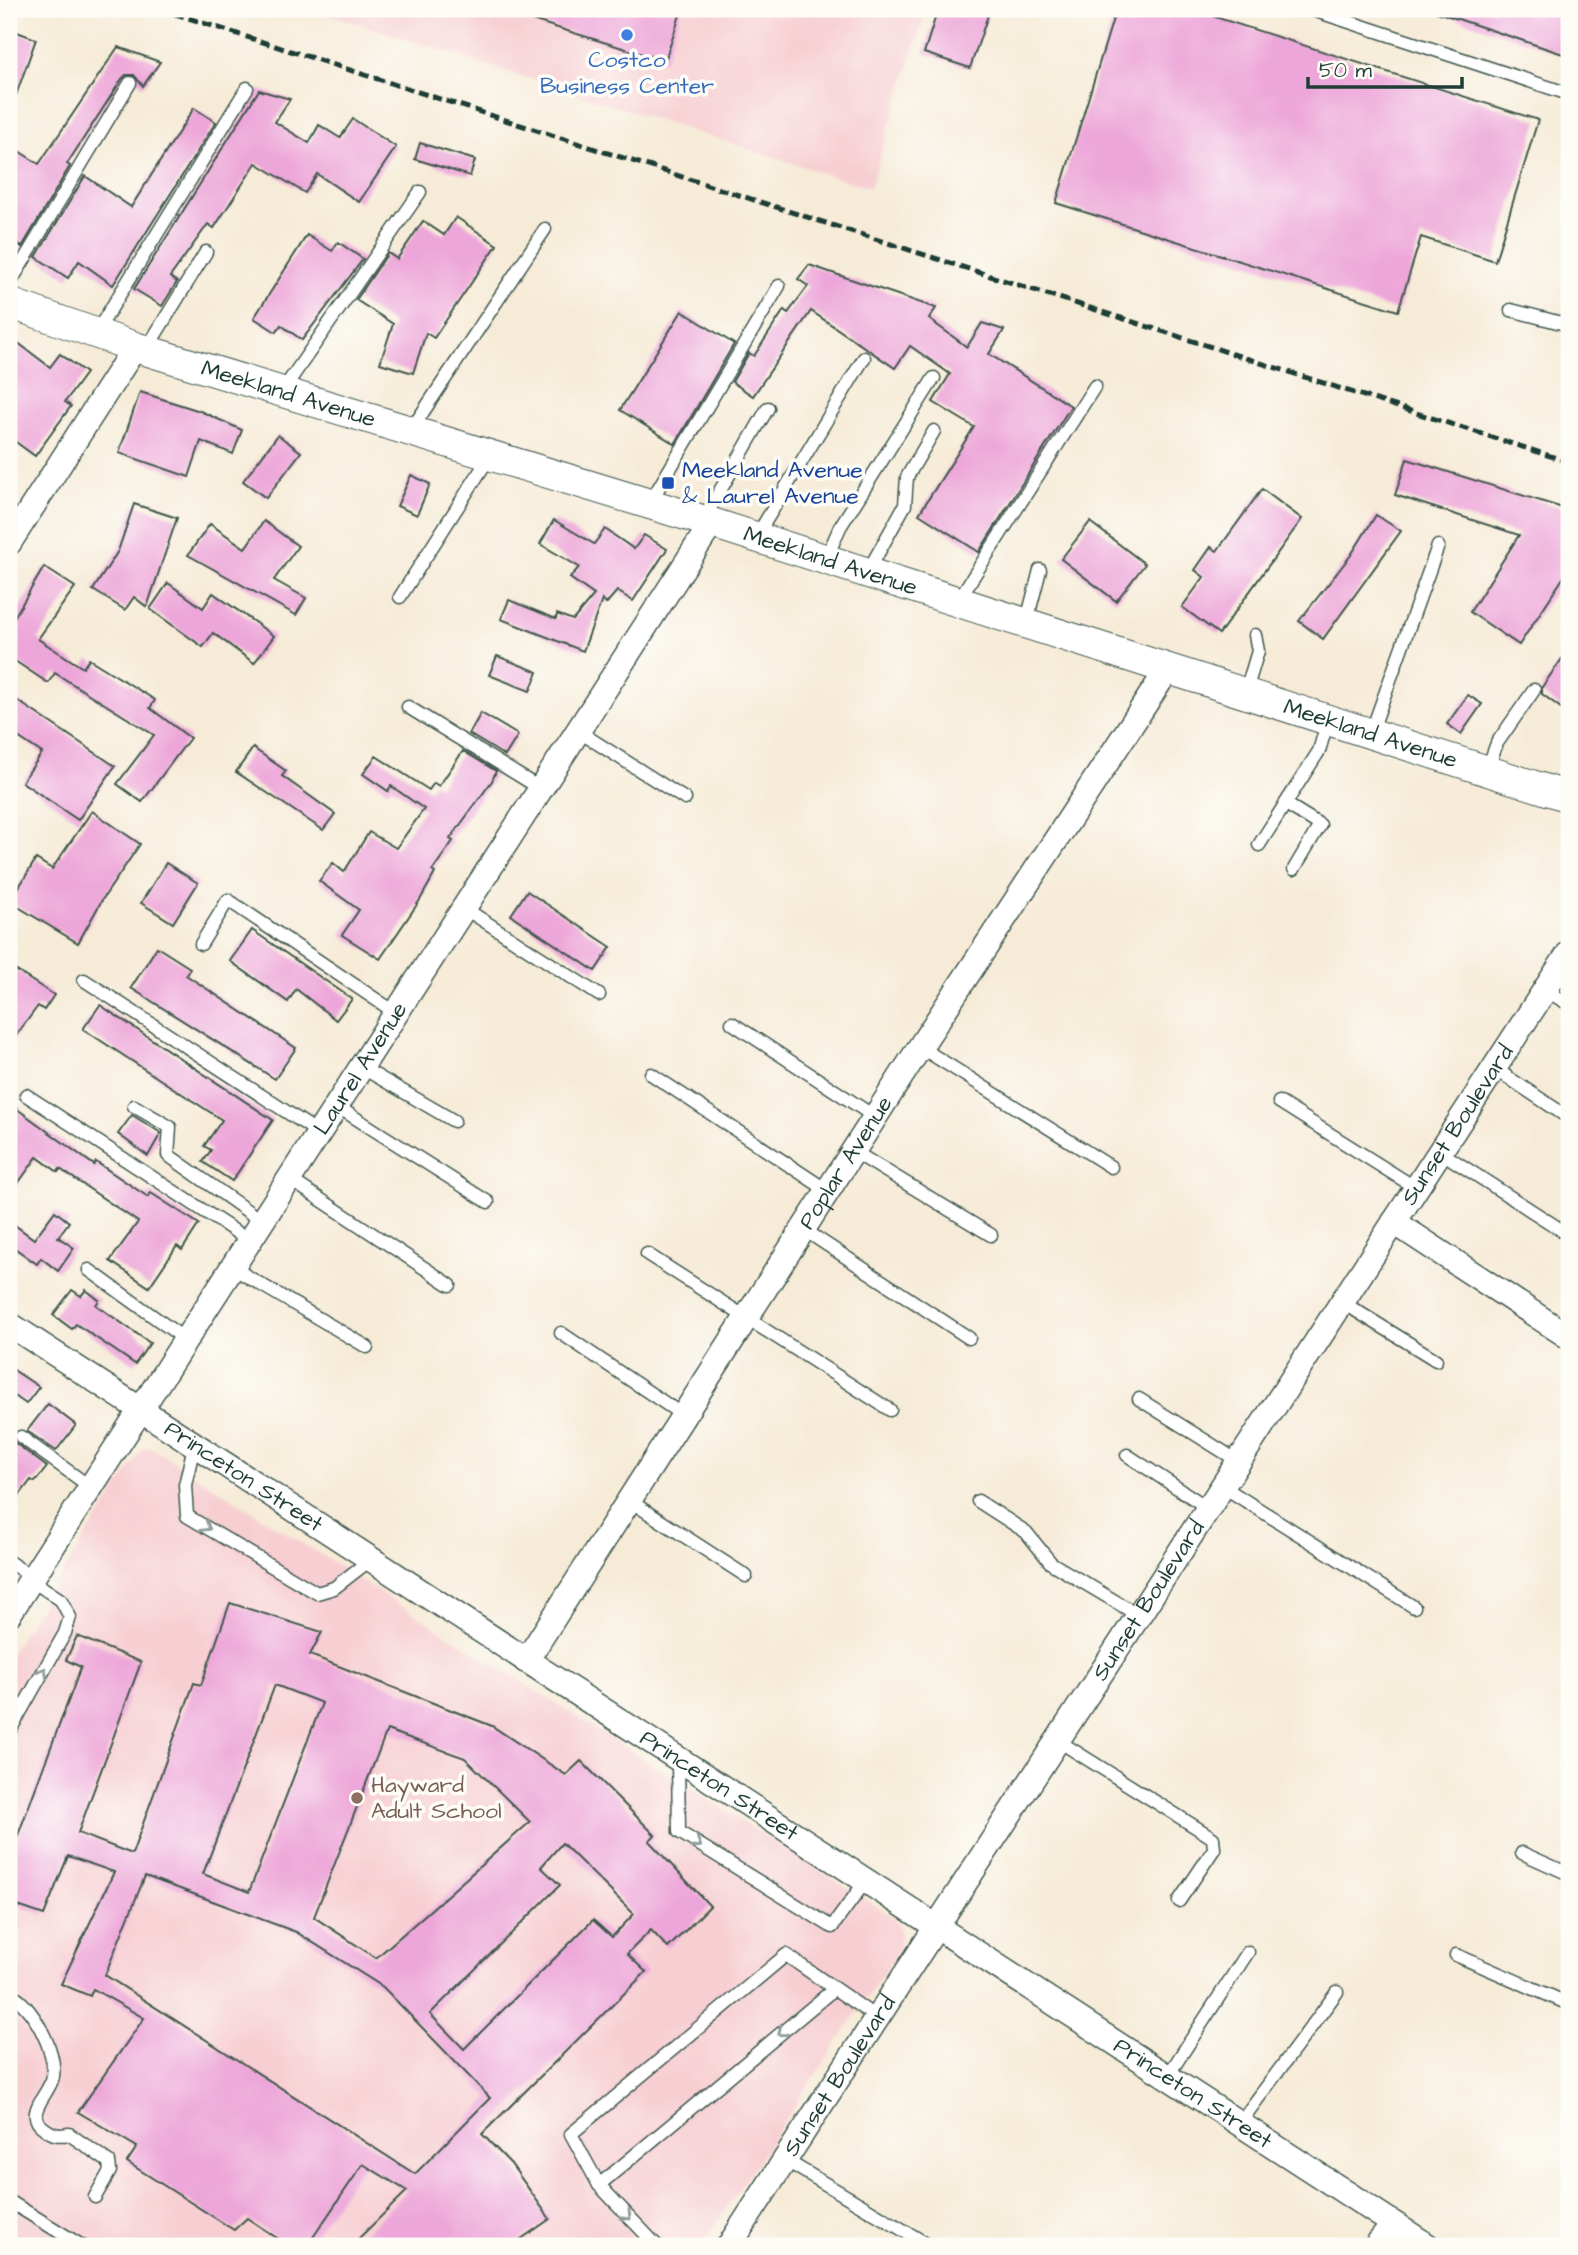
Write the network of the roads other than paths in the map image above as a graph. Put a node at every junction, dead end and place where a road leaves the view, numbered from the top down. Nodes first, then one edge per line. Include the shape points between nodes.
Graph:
1 (1310, 9) edge
2 (130, 83) dead end
3 (247, 88) dead end
4 (1569, 94) edge
5 (420, 191) dead end
6 (545, 229) dead end
7 (206, 252) dead end
8 (9, 285) edge
9 (779, 286) dead end
10 (9, 303) edge
11 (1511, 310) dead end
12 (1569, 326) edge
13 (96, 333) junction
14 (140, 348) junction
15 (864, 358) dead end
16 (934, 378) dead end
17 (1095, 386) dead end
18 (283, 390) junction
19 (768, 408) dead end
20 (411, 430) junction
21 (934, 431) dead end
22 (491, 456) junction
23 (649, 504) junction
24 (708, 522) junction
25 (756, 537) junction
26 (9, 542) edge
27 (1438, 546) dead end
28 (826, 560) junction
29 (1040, 570) dead end
30 (867, 573) junction
31 (400, 597) dead end
32 (957, 602) junction
33 (1026, 624) junction
34 (1255, 635) dead end
35 (1168, 669) junction
36 (1534, 690) dead end
37 (1245, 694) junction
38 (408, 706) dead end
39 (1328, 720) junction
40 (578, 731) junction
41 (1371, 734) junction
42 (1487, 771) junction
43 (541, 789) junction
44 (1569, 797) edge
45 (685, 799) dead end
46 (1286, 804) junction
47 (1259, 845) dead end
48 (1294, 869) dead end
49 (464, 908) junction
50 (201, 944) dead end
51 (1569, 953) edge
52 (84, 979) dead end
53 (1545, 990) junction
54 (599, 995) dead end
55 (1569, 1004) edge
56 (396, 1013) junction
57 (732, 1023) dead end
58 (920, 1047) junction
59 (361, 1067) junction
60 (1494, 1068) junction
61 (651, 1074) dead end
62 (26, 1095) dead end
63 (1279, 1102) dead end
64 (134, 1105) dead end
65 (338, 1107) junction
66 (875, 1117) junction
67 (1569, 1118) edge
68 (454, 1121) dead end
69 (319, 1133) junction
70 (853, 1151) junction
71 (1439, 1151) junction
72 (1111, 1167) dead end
73 (291, 1180) junction
74 (1416, 1188) junction
75 (828, 1191) junction
76 (488, 1202) dead end
77 (1394, 1222) junction
78 (803, 1229) junction
79 (257, 1232) junction
80 (991, 1235) dead end
81 (1569, 1235) edge
82 (647, 1254) dead end
83 (233, 1268) junction
84 (89, 1270) dead end
85 (450, 1285) dead end
86 (1342, 1302) junction
87 (746, 1319) junction
88 (9, 1324) edge
89 (561, 1333) dead end
90 (1569, 1337) edge
91 (969, 1338) dead end
92 (186, 1340) junction
93 (367, 1348) dead end
94 (1436, 1360) dead end
95 (1139, 1399) dead end
96 (139, 1410) junction
97 (890, 1410) dead end
98 (684, 1416) junction
99 (21, 1437) dead end
100 (194, 1446) junction
101 (1128, 1455) dead end
102 (1238, 1461) junction
103 (89, 1486) junction
104 (1222, 1486) junction
105 (978, 1501) dead end
106 (630, 1502) junction
107 (1208, 1508) junction
108 (370, 1560) junction
109 (9, 1562) edge
110 (746, 1576) dead end
111 (32, 1578) junction
112 (1414, 1607) dead end
113 (9, 1614) edge
114 (1138, 1615) junction
115 (526, 1661) junction
116 (9, 1732) edge
117 (1057, 1740) junction
118 (678, 1761) junction
119 (1522, 1853) dead end
120 (1569, 1874) edge
121 (865, 1882) junction
122 (1179, 1900) dead end
123 (935, 1927) junction
124 (1248, 1952) dead end
125 (1455, 1955) dead end
126 (834, 1989) junction
127 (1337, 1992) dead end
128 (9, 1994) edge
129 (1569, 2004) edge
130 (877, 2018) junction
131 (1167, 2077) junction
132 (1239, 2124) junction
133 (785, 2160) junction
134 (599, 2185) junction
135 (94, 2197) dead end
136 (11, 2204) edge
137 (1394, 2224) junction
138 (82, 2246) edge
139 (657, 2246) edge
140 (729, 2246) edge
141 (930, 2246) edge
142 (1376, 2246) edge
143 (1428, 2246) edge

1 - 4 lane
2 - 8 lane
3 - 13 lane
5 - 18 lane
6 - 20 lane
7 - 14 lane
9 - 23 lane
10 - 13 street, Meekland Avenue
11 - 12 lane
13 - 14 street, Meekland Avenue
14 - 18 street, Meekland Avenue
14 - 26 street
15 - 25 lane
16 - 28 lane via 840,527
17 - 32 lane
18 - 20 street, Meekland Avenue
19 - 24 lane
20 - 22 street, Meekland Avenue
21 - 30 lane via 908,477 905,505
22 - 23 street, Meekland Avenue
22 - 31 lane
23 - 24 street, Meekland Avenue
24 - 25 street, Meekland Avenue
24 - 40 street, Laurel Avenue
25 - 28 street, Meekland Avenue
27 - 41 lane
28 - 30 street, Meekland Avenue
29 - 33 lane
30 - 32 street, Meekland Avenue
32 - 33 street, Meekland Avenue
33 - 35 street, Meekland Avenue
34 - 37 lane via 1258,651
35 - 37 street, Meekland Avenue
35 - 58 street, Poplar Avenue
36 - 42 lane via 1497,743
37 - 39 street, Meekland Avenue
38 - 43 lane
39 - 41 street, Meekland Avenue
39 - 46 lane via 1320,751
40 - 43 street, Laurel Avenue
40 - 45 lane
41 - 42 street, Meekland Avenue
42 - 44 street, Meekland Avenue
43 - 49 street, Laurel Avenue
46 - 47 lane
46 - 48 lane via 1320,825
49 - 54 lane
49 - 56 street, Laurel Avenue
50 - 56 lane via 228,900
51 - 53 street, Sunset Boulevard
52 - 69 lane
53 - 55 lane
53 - 60 street, Sunset Boulevard
56 - 59 street, Laurel Avenue
57 - 66 lane
58 - 66 street, Poplar Avenue
58 - 72 lane
59 - 65 street, Laurel Avenue
59 - 68 lane
60 - 67 lane
60 - 71 street, Sunset Boulevard
61 - 75 lane
62 - 79 lane
63 - 74 lane
64 - 79 lane via 170,1127 168,1155
65 - 69 street, Laurel Avenue
65 - 76 lane
66 - 70 street, Poplar Avenue
69 - 73 street, Laurel Avenue
70 - 75 street, Poplar Avenue
70 - 80 lane
71 - 74 street, Sunset Boulevard
71 - 81 lane
73 - 79 street, Laurel Avenue
73 - 85 lane
74 - 77 street, Sunset Boulevard
75 - 78 street, Poplar Avenue
77 - 86 street, Sunset Boulevard
77 - 90 street
78 - 87 street, Poplar Avenue
78 - 91 lane
79 - 83 street, Laurel Avenue
82 - 87 lane
83 - 92 street, Laurel Avenue
83 - 93 lane
84 - 92 lane
86 - 94 lane
86 - 102 street, Sunset Boulevard
87 - 97 lane
87 - 98 street, Poplar Avenue
88 - 96 street, Princeton Street
89 - 98 lane
92 - 96 street, Laurel Avenue
95 - 102 lane
96 - 100 street, Princeton Street
96 - 103 street, Laurel Avenue
98 - 106 street, Poplar Avenue
99 - 103 lane
100 - 108 street, Princeton Street
100 -> 108 lane via 185,1485 187,1516 317,1593 334,1588
101 - 107 lane
102 - 104 street, Sunset Boulevard
103 - 111 street, Laurel Avenue
104 - 107 street, Sunset Boulevard
104 - 112 lane
105 - 114 lane via 1026,1532 1051,1563
106 - 110 lane
106 - 115 street, Poplar Avenue
107 - 114 street, Sunset Boulevard
108 - 115 street, Princeton Street
109 - 111 lane
111 - 113 street, Laurel Avenue
116 -> 111 lane via 70,1617 67,1607
114 - 117 street, Sunset Boulevard
115 - 118 street, Princeton Street
117 - 122 lane via 1213,1838 1214,1849
117 - 123 street, Sunset Boulevard
118 - 121 street, Princeton Street
118 -> 121 lane via 679,1832 832,1927
119 - 120 lane
121 - 123 street, Princeton Street
123 - 130 street, Sunset Boulevard
123 - 131 street, Princeton Street
124 - 131 lane
125 - 129 lane
126 - 130 lane
126 -> 134 lane
126 - 134 lane via 786,1955 571,2134
127 - 132 lane
128 - 135 lane via 27,2007 53,2059 53,2079 35,2117 41,2127 56,2136 69,2134 109,2162 110,2171
130 - 133 street, Sunset Boulevard
131 - 132 street, Princeton Street
132 - 137 street, Princeton Street
133 - 140 street, Sunset Boulevard
133 - 141 lane
134 -> 139 lane
136 - 138 lane
137 - 142 street
137 - 143 street, Princeton Street

